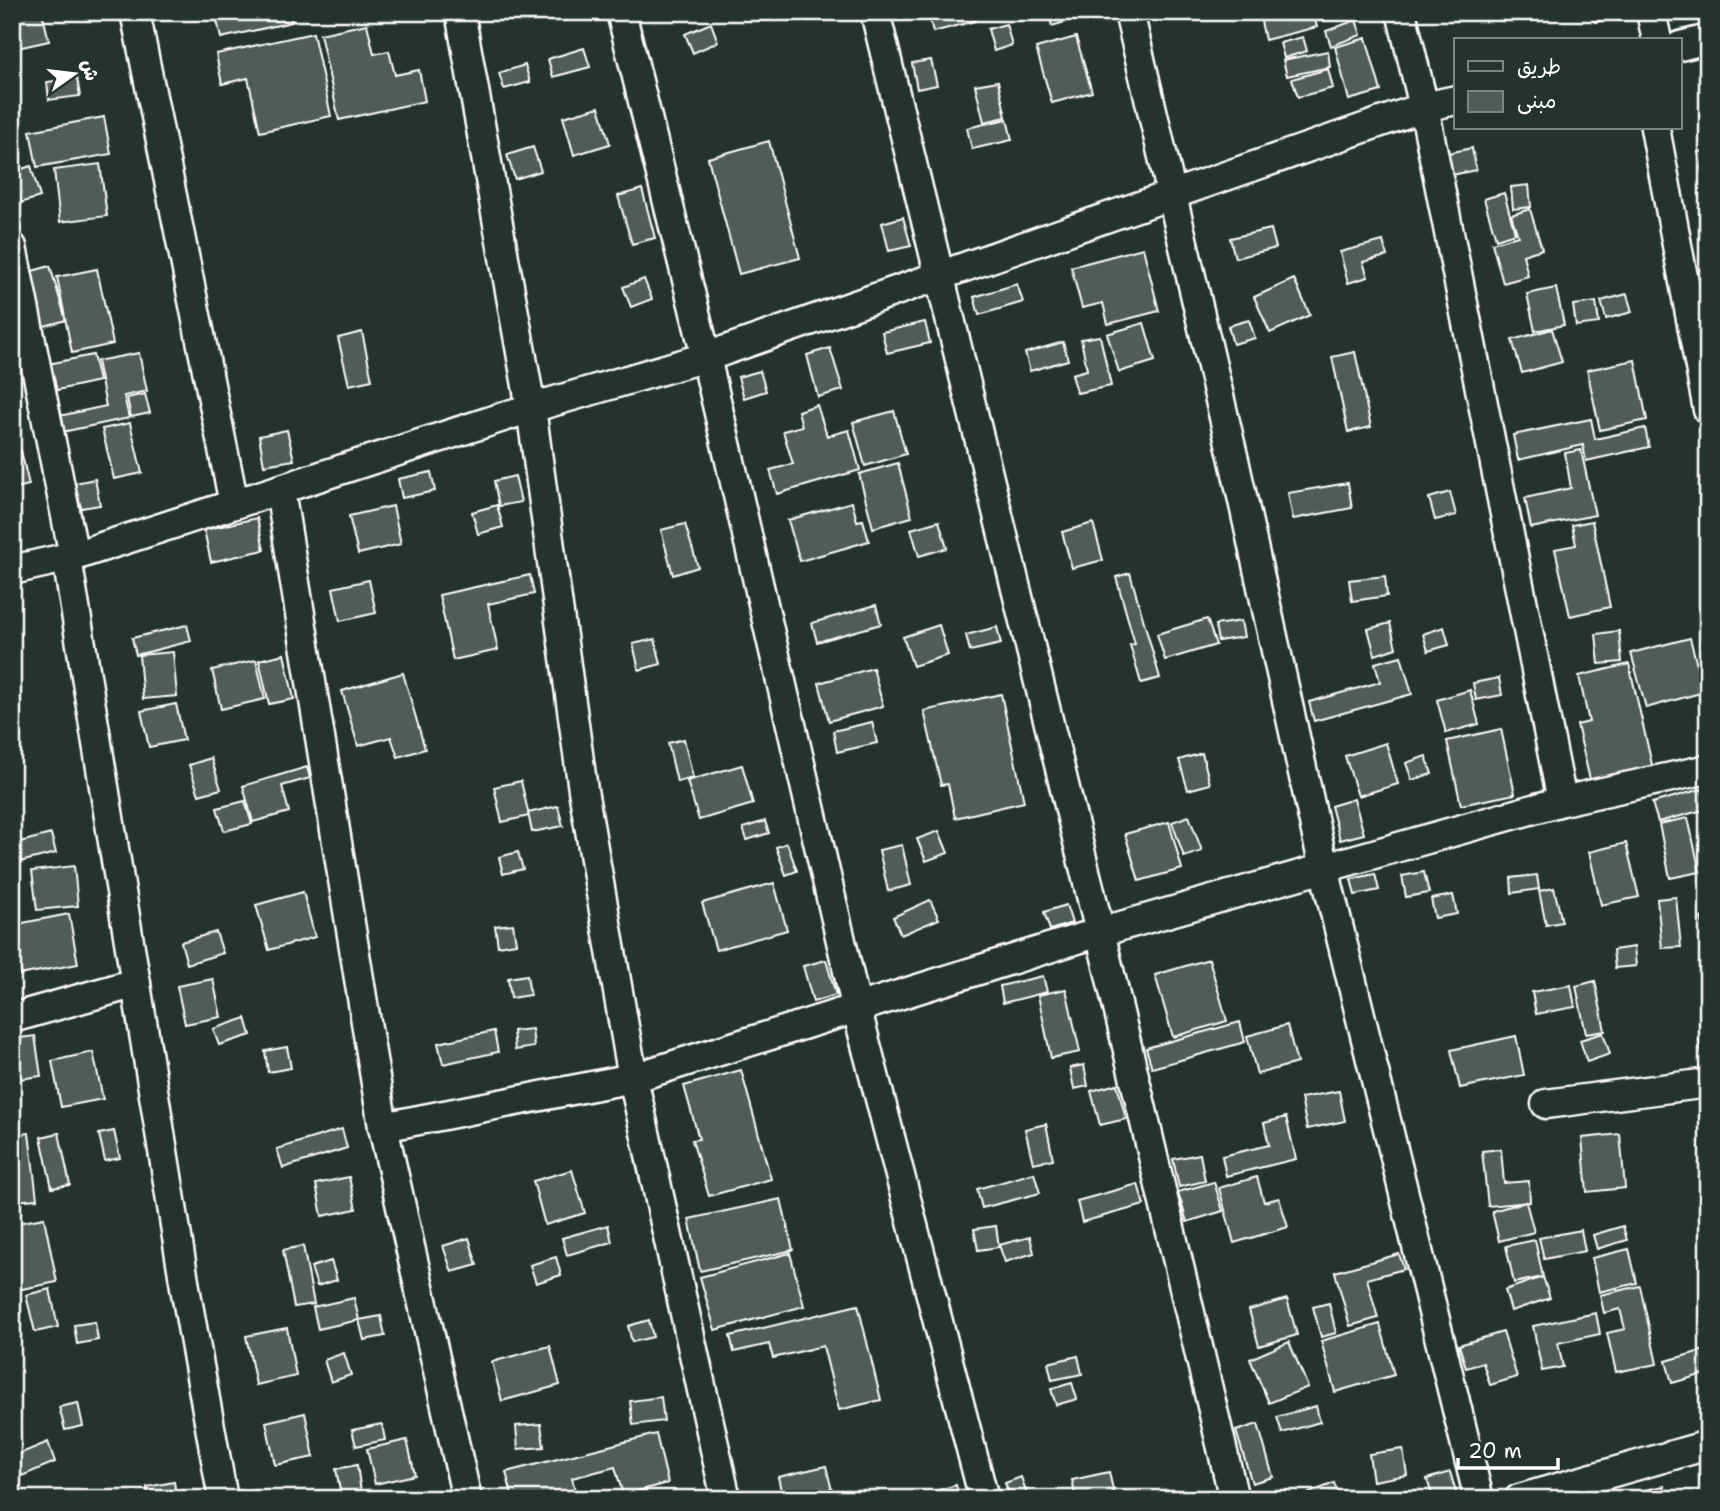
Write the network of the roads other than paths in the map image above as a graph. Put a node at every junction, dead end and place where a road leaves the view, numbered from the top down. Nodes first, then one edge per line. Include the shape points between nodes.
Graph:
1 (135, 12) edge
2 (460, 12) edge
3 (621, 12) edge
4 (874, 12) edge
5 (1129, 12) edge
6 (1401, 12) edge
7 (1650, 12) edge
8 (1656, 38) edge
9 (1708, 39) edge
10 (1682, 46) edge
11 (1454, 100) edge
12 (1424, 107) junction
13 (1655, 130) edge
14 (1171, 193) junction
15 (12, 247) edge
16 (940, 273) junction
17 (706, 357) junction
18 (531, 408) junction
19 (1708, 410) edge
20 (280, 490) junction
21 (234, 504) junction
22 (71, 557) junction
23 (12, 570) edge
24 (1708, 769) edge
25 (1562, 801) junction
26 (1324, 868) junction
27 (1100, 932) junction
28 (136, 983) junction
29 (857, 1010) junction
30 (12, 1018) edge
31 (633, 1078) junction
32 (1708, 1083) edge
33 (1546, 1104) dead end
34 (383, 1127) junction
35 (1708, 1445) edge
36 (223, 1499) edge
37 (467, 1499) edge
38 (726, 1499) edge
39 (984, 1499) edge
40 (1234, 1499) edge
41 (1479, 1499) edge
42 (1519, 1499) edge

1 - 21 street
2 - 18 street
3 - 17 street
4 - 16 street
5 - 14 street
6 - 12 street
7 - 8 street
9 - 10 street
11 - 12 street
12 - 14 street
12 - 25 street
13 - 19 street
14 - 16 street
14 - 26 street
15 - 22 street
16 - 17 street
16 - 27 street
17 - 18 street
17 - 29 street
18 - 20 street
18 - 31 street via 583,790
20 - 21 street
20 - 34 street
21 - 22 street
22 - 23 street
22 - 28 street
24 - 25 street
25 - 26 street
26 - 27 street
26 - 41 street
27 - 29 street
27 - 40 street
28 - 30 street
28 - 36 street
29 - 31 street
29 - 39 street
31 - 34 street
31 - 38 street
32 - 33 street
34 - 37 street
35 - 42 street

